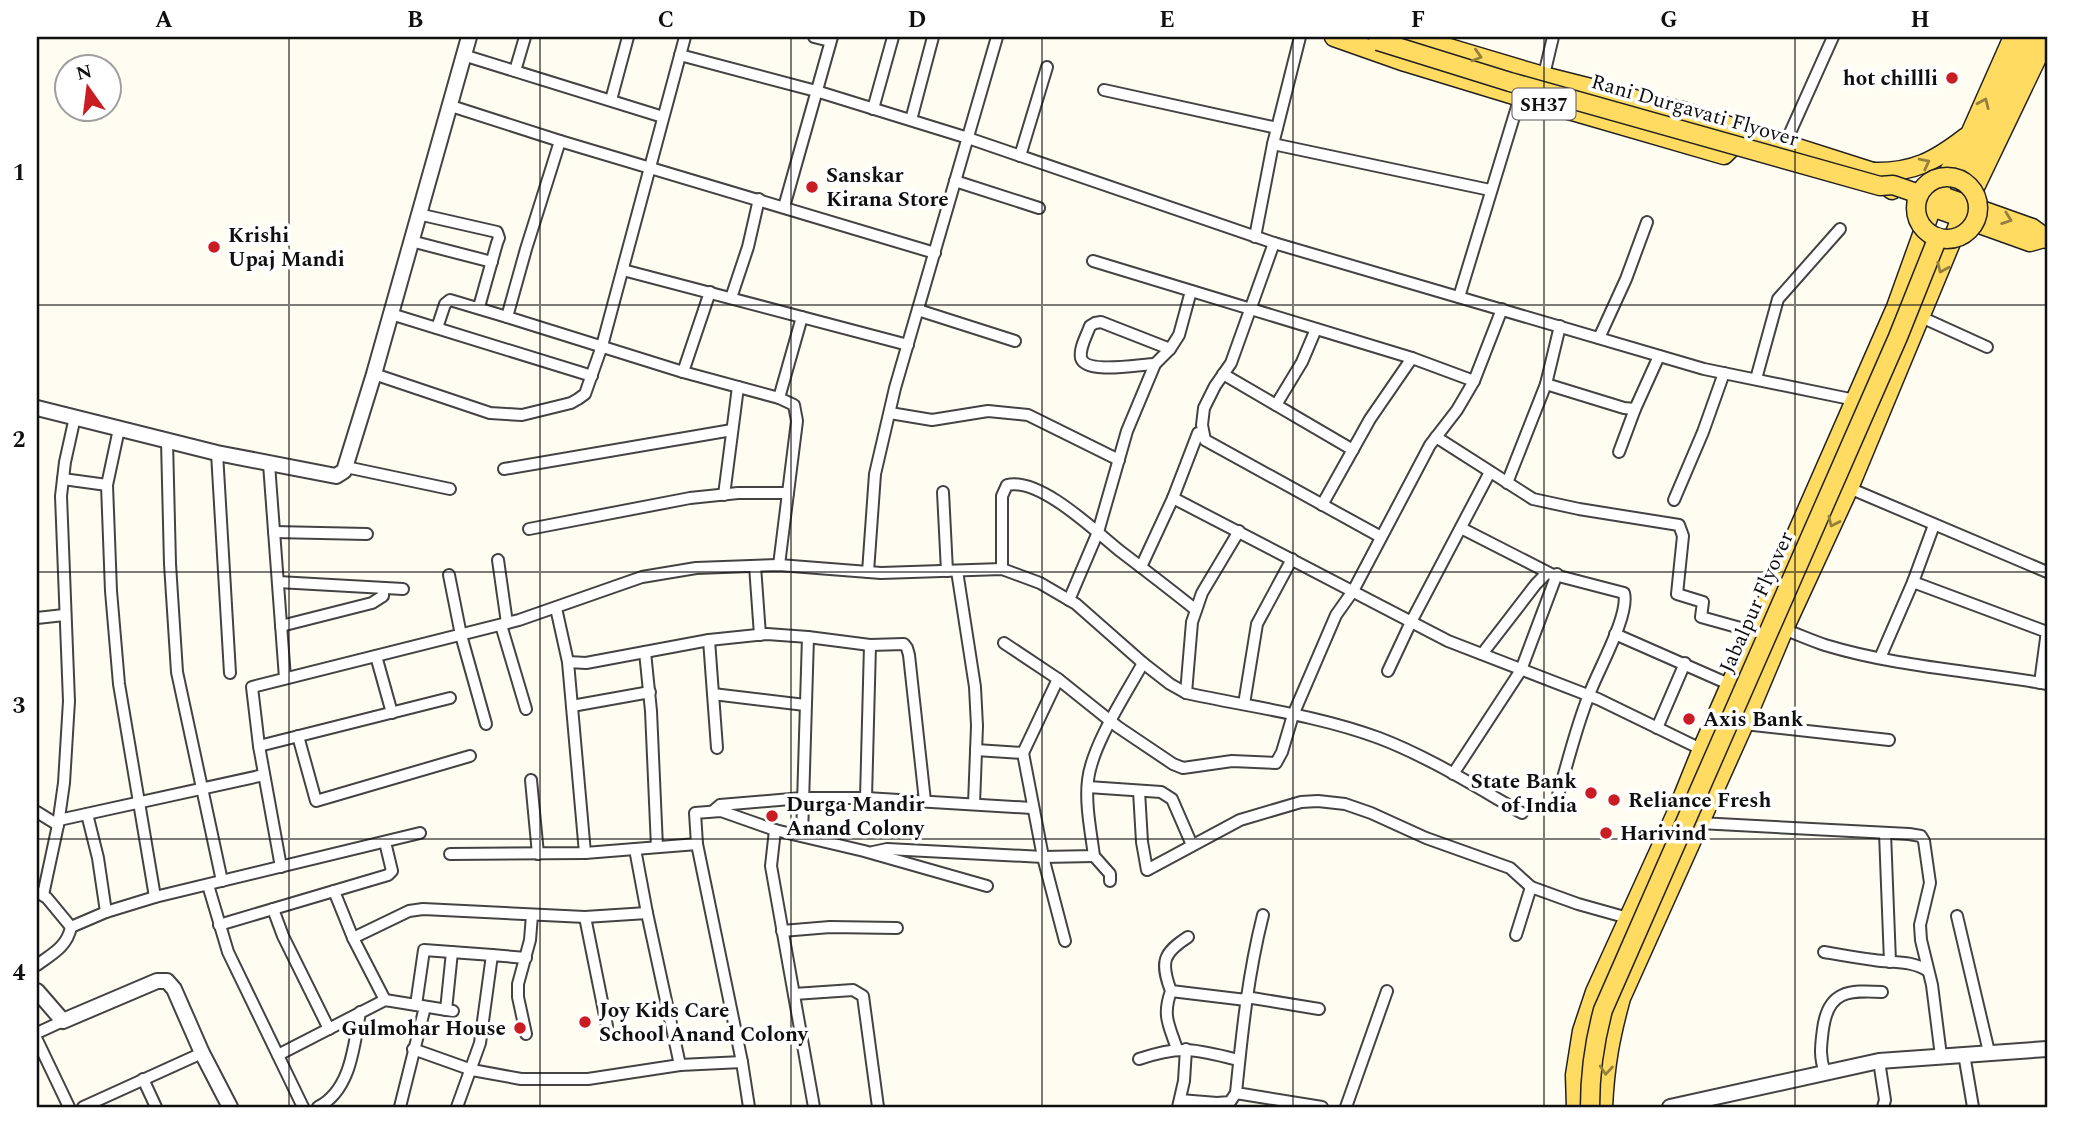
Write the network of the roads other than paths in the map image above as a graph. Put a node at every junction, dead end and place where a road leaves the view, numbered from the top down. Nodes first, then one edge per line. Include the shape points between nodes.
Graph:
1 (469, 37) edge
2 (525, 37) edge
3 (628, 37) edge
4 (685, 37) edge
5 (814, 37) edge
6 (893, 37) edge
7 (933, 37) edge
8 (1300, 37) edge
9 (1412, 37) edge
10 (1553, 37) edge
11 (1833, 37) edge
12 (2013, 37) edge
13 (2029, 37) edge
14 (2047, 37) edge
15 (994, 38) edge
16 (831, 39) edge
17 (1340, 39) edge
18 (1375, 39) edge
19 (463, 55) junction
20 (680, 55) junction
21 (1047, 67) dead end
22 (515, 71) junction
23 (1543, 76) junction
24 (1104, 90) dead end
25 (816, 91) junction
26 (1520, 97) junction
27 (611, 100) junction
28 (1538, 103) junction
29 (448, 105) junction
30 (873, 108) junction
31 (663, 117) junction
32 (911, 121) junction
33 (1277, 128) junction
34 (1746, 132) junction
35 (1970, 134) junction
36 (968, 138) junction
37 (560, 141) junction
38 (1273, 144) junction
39 (1785, 144) junction
40 (1020, 156) junction
41 (650, 168) junction
42 (1877, 179) junction
43 (956, 181) junction
44 (1964, 183) junction
45 (1490, 190) junction
46 (759, 200) junction
47 (1926, 200) junction
48 (783, 207) junction
49 (1040, 208) dead end
50 (1965, 212) junction
51 (418, 214) junction
52 (1647, 222) dead end
53 (1840, 229) dead end
54 (1255, 237) junction
55 (1938, 237) junction
56 (2046, 238) edge
57 (411, 241) junction
58 (1274, 243) junction
59 (934, 253) junction
60 (1093, 261) dead end
61 (492, 262) junction
62 (622, 270) junction
63 (1191, 291) junction
64 (710, 292) junction
65 (1459, 297) junction
66 (731, 298) junction
67 (480, 307) junction
68 (1502, 309) junction
69 (918, 310) junction
70 (1251, 310) junction
71 (391, 313) junction
72 (507, 317) junction
73 (802, 317) junction
74 (1921, 317) junction
75 (1560, 326) junction
76 (437, 328) junction
77 (1316, 329) junction
78 (1600, 338) junction
79 (1015, 341) dead end
80 (908, 345) junction
81 (602, 346) junction
82 (1987, 347) dead end
83 (1170, 349) junction
84 (1659, 356) junction
85 (1412, 358) junction
86 (1155, 363) junction
87 (683, 372) junction
88 (1724, 373) junction
89 (374, 374) junction
90 (1223, 374) junction
91 (592, 376) junction
92 (1756, 379) junction
93 (1474, 381) junction
94 (1546, 384) junction
95 (738, 387) junction
96 (779, 398) junction
97 (1855, 400) junction
98 (1276, 405) junction
99 (37, 408) edge
100 (1635, 410) junction
101 (890, 413) junction
102 (75, 417) junction
103 (119, 429) junction
104 (732, 430) junction
105 (1198, 433) dead end
106 (1436, 437) junction
107 (167, 441) junction
108 (1353, 450) junction
109 (1619, 452) dead end
110 (217, 453) junction
111 (1119, 460) junction
112 (269, 464) junction
113 (346, 467) junction
114 (503, 469) dead end
115 (1490, 472) junction
116 (63, 480) junction
117 (1507, 483) junction
118 (107, 485) junction
119 (1849, 488) junction
120 (450, 489) dead end
121 (943, 492) dead end
122 (788, 493) junction
123 (724, 495) junction
124 (1173, 498) junction
125 (1674, 500) dead end
126 (1322, 505) junction
127 (1934, 525) junction
128 (1461, 528) junction
129 (529, 529) dead end
130 (1098, 531) junction
131 (1239, 531) junction
132 (274, 532) junction
133 (367, 534) dead end
134 (1381, 537) junction
135 (1292, 559) junction
136 (498, 560) dead end
137 (779, 565) junction
138 (755, 566) junction
139 (1141, 567) junction
140 (1002, 569) junction
141 (952, 571) junction
142 (868, 572) junction
143 (2047, 572) edge
144 (1553, 574) junction
145 (449, 575) dead end
146 (278, 582) junction
147 (1913, 582) junction
148 (383, 588) junction
149 (403, 589) dead end
150 (1353, 591) junction
151 (1069, 600) junction
152 (556, 608) junction
153 (1196, 610) junction
154 (64, 615) junction
155 (37, 618) edge
156 (1411, 622) junction
157 (504, 624) junction
158 (281, 626) junction
159 (1757, 626) junction
160 (1784, 629) junction
161 (2047, 631) edge
162 (1615, 634) junction
163 (461, 635) junction
164 (760, 635) junction
165 (808, 637) junction
166 (709, 640) junction
167 (1004, 643) dead end
168 (870, 645) junction
169 (645, 652) junction
170 (1482, 654) junction
171 (376, 656) junction
172 (1880, 657) junction
173 (568, 662) junction
174 (1143, 663) junction
175 (1685, 663) junction
176 (1521, 670) junction
177 (1388, 671) dead end
178 (230, 673) dead end
179 (285, 678) junction
180 (1058, 679) junction
181 (2044, 683) edge
182 (1731, 684) junction
183 (650, 692) junction
184 (1186, 692) junction
185 (713, 694) junction
186 (1588, 696) junction
187 (450, 698) dead end
188 (1244, 704) junction
189 (805, 705) junction
190 (572, 706) junction
191 (526, 709) dead end
192 (392, 713) junction
193 (1293, 715) junction
194 (1111, 721) junction
195 (486, 724) dead end
196 (1744, 724) junction
197 (1657, 728) junction
198 (298, 736) junction
199 (1889, 740) dead end
200 (259, 746) junction
201 (717, 748) dead end
202 (1702, 749) junction
203 (976, 750) junction
204 (1023, 753) junction
205 (470, 756) dead end
206 (1727, 762) junction
207 (1453, 774) junction
208 (264, 775) junction
209 (531, 780) dead end
210 (1088, 787) junction
211 (201, 788) junction
212 (1139, 791) junction
213 (1558, 795) dead end
214 (802, 798) junction
215 (866, 798) junction
216 (925, 802) junction
217 (139, 804) junction
218 (974, 804) junction
219 (1032, 808) junction
220 (713, 811) junction
221 (37, 812) edge
222 (1522, 813) dead end
223 (87, 814) junction
224 (58, 822) junction
225 (1699, 823) junction
226 (775, 830) junction
227 (420, 833) dead end
228 (1885, 833) junction
229 (802, 836) junction
230 (385, 842) junction
231 (697, 844) junction
232 (1192, 845) junction
233 (657, 847) junction
234 (635, 849) junction
235 (585, 853) junction
236 (869, 853) junction
237 (450, 854) dead end
238 (538, 854) junction
239 (1094, 856) junction
240 (1043, 857) junction
241 (281, 867) junction
242 (222, 881) junction
243 (1110, 881) dead end
244 (208, 885) junction
245 (987, 886) dead end
246 (1531, 887) junction
247 (334, 891) junction
248 (40, 893) edge
249 (155, 897) junction
250 (273, 909) junction
251 (106, 912) junction
252 (647, 913) junction
253 (532, 915) junction
254 (1263, 915) dead end
255 (1957, 916) dead end
256 (585, 917) junction
257 (1628, 918) junction
258 (219, 925) junction
259 (71, 927) junction
260 (897, 928) dead end
261 (782, 931) junction
262 (1516, 935) dead end
263 (1188, 936) dead end
264 (353, 938) junction
265 (1065, 941) dead end
266 (453, 952) junction
267 (1824, 952) dead end
268 (492, 955) junction
269 (526, 958) junction
270 (1890, 962) junction
271 (37, 965) edge
272 (1928, 971) junction
273 (37, 990) edge
274 (1387, 990) dead end
275 (1171, 991) junction
276 (1882, 992) dead end
277 (794, 994) junction
278 (1246, 998) junction
279 (385, 1000) junction
280 (421, 1006) junction
281 (1319, 1009) dead end
282 (360, 1013) junction
283 (63, 1021) junction
284 (607, 1026) dead end
285 (329, 1029) junction
286 (37, 1033) edge
287 (526, 1034) dead end
288 (37, 1040) edge
289 (413, 1049) junction
290 (1182, 1049) junction
291 (2047, 1049) edge
292 (202, 1052) junction
293 (1989, 1052) junction
294 (1964, 1054) junction
295 (278, 1055) junction
296 (1941, 1056) junction
297 (1139, 1059) dead end
298 (1239, 1060) junction
299 (1879, 1061) junction
300 (742, 1062) junction
301 (680, 1065) junction
302 (472, 1070) junction
303 (1825, 1072) junction
304 (143, 1079) junction
305 (1236, 1093) junction
306 (1179, 1103) edge
307 (69, 1107) edge
308 (83, 1107) edge
309 (156, 1107) edge
310 (230, 1107) edge
311 (303, 1107) edge
312 (318, 1107) edge
313 (400, 1107) edge
314 (457, 1107) edge
315 (749, 1107) edge
316 (814, 1107) edge
317 (878, 1107) edge
318 (1322, 1107) edge
319 (1346, 1107) edge
320 (1576, 1107) edge
321 (1590, 1107) edge
322 (1604, 1107) edge
323 (1670, 1107) edge
324 (1883, 1107) edge
325 (1973, 1107) edge

1 - 19 street
2 - 22 street
3 - 27 street
4 - 20 street
5 - 16 street
6 - 30 street
7 - 32 street
8 - 33 street
9 -> 23 main road
10 - 23 street
11 - 39 street
35 -> 12 main road
13 - 44 main road
14 - 50 main road
15 - 36 street
16 - 25 street
17 - 18 main road, Rani Durgavati Flyover
17 - 26 main road, SH37
18 - 42 main road, Rani Durgavati Flyover, bridge via 1510,82
19 - 22 street
19 - 29 street
20 - 25 street
20 - 31 street
21 - 40 street
22 - 27 street
23 - 28 street
23 - 34 main road
24 - 33 street
25 - 30 street
25 - 48 street
26 - 28 main road, SH37
26 - 45 street
27 - 31 street
28 - 34 main road, SH37 via 1724,155
29 - 37 street
29 - 51 street
30 - 32 street
31 - 41 street
32 - 36 street
33 - 38 street
34 - 39 main road
42 -> 35 main road via 1913,169
35 - 47 main road
36 - 40 street
36 - 43 street
37 - 41 street
37 - 72 street
38 - 45 street
38 - 54 street
39 - 42 main road
40 - 54 street
41 - 46 street
41 - 62 street
42 - 47 main road, Rani Durgavati Flyover, bridge
43 - 49 street
43 - 59 street
44 - 47 main road, bridge via 1955,178 1936,179 1927,184
44 - 55 main road, bridge via 1976,198 1976,218 1964,234
45 - 65 street
46 - 48 street
46 - 66 street
47 - 50 main road, Rani Durgavati Flyover
47 - 55 main road, bridge via 1916,214 1926,231
47 - 97 main road via 1896,307
48 - 59 street
50 - 56 main road, Rani Durgavati Flyover via 2032,228
50 -> 74 main road
51 - 57 street
51 - 61 street via 497,232
52 - 78 street
53 - 92 street via 1778,299
54 - 58 street
55 - 321 main road, Jabalpur Flyover, bridge via 1899,337 1603,1010 1592,1057
57 - 61 street
57 - 71 street
58 - 65 street
58 - 70 street
59 - 69 street
60 - 63 street
61 - 67 street
62 - 64 street
62 - 81 street
63 - 70 street
63 - 83 street via 1179,335
64 - 66 street
64 - 87 street
65 - 68 street
66 - 73 street
67 - 72 street
67 - 76 street via 450,300
68 - 75 street
68 - 93 street
69 - 79 street
69 - 80 street
70 - 77 street
70 - 90 street
71 - 76 street
71 - 89 street
72 - 81 street
73 - 80 street
73 - 96 street
74 - 82 street
74 - 119 main road
75 - 78 street
75 - 94 street
76 - 91 street
77 - 85 street
77 - 98 street
78 - 84 street
80 - 101 street
81 - 87 street
81 - 91 street
83 - 86 street
83 - 86 street via 1101,322 1090,326 1081,358 1086,364
84 - 88 street
84 - 100 street
85 - 93 street
85 - 108 street
86 - 111 street
87 - 95 street
88 - 92 street
88 - 125 street
89 - 91 street via 489,414 509,415 571,403 585,394
89 - 113 street
90 - 98 street
90 - 126 street via 1204,408 1205,440
92 - 97 street
93 - 106 street
94 - 100 street
94 - 117 street
95 - 96 street
95 - 104 street
96 - 122 street via 794,405 797,421
97 - 159 main road
98 - 108 street
99 - 102 street
100 - 109 street
101 - 111 street via 932,420 988,411 1028,415
101 - 142 street via 876,474
102 - 103 street
102 - 116 street
103 - 107 street
103 - 118 street
104 - 114 street
104 - 123 street
105 - 124 street
106 - 115 street
106 - 134 street
107 - 110 street
107 - 211 street via 177,672
108 - 126 street
110 - 112 street
110 - 178 street
111 - 130 street
112 - 113 street via 336,476
112 - 132 street
113 - 120 street
115 - 117 street
115 - 128 street
116 - 118 street
116 - 154 street
117 - 159 street via 1532,499 1679,525 1683,536 1677,594 1703,602 1701,617
118 - 217 street via 119,684
119 - 127 street
119 -> 160 main road
121 - 141 street
122 - 123 street
122 - 137 street
123 - 129 street
124 - 131 street
124 - 139 street
126 - 134 street
127 - 143 street
127 - 147 street
128 - 144 street
128 - 156 street
130 - 139 street
130 - 140 street via 1044,494 1007,485 1002,496
130 - 151 street
131 - 135 street
131 - 153 street
132 - 133 street
132 - 146 street
134 - 150 street
135 - 150 street
135 - 188 street via 1257,624
136 - 157 street
137 - 138 street
137 - 142 street
138 - 152 street via 696,568 642,577
138 - 164 street
139 - 153 street
140 - 141 street
140 - 151 street
141 - 142 street
141 - 203 street via 975,687
144 - 162 street via 1624,593
144 - 170 street via 1544,575 1536,584
144 - 176 street
145 - 163 street
146 - 148 street
146 - 158 street
147 - 161 street
147 - 172 street
148 - 149 street
148 - 158 street via 383,596 372,603
150 - 156 street
150 - 193 street via 1336,615
151 - 174 street
152 - 157 street
152 - 173 street
153 - 184 street
154 - 155 street
154 - 224 street via 69,701
156 - 170 street
156 - 177 street
157 - 163 street
157 - 191 street
158 - 179 street
159 - 160 street
159 - 182 main road
160 - 172 street via 1826,645
160 - 196 main road
161 - 181 street
162 - 175 street
162 - 186 street
163 - 171 street
163 - 195 street
164 - 165 street
164 - 166 street
165 - 168 street
165 - 189 street
166 - 169 street
166 - 185 street
167 - 180 street
168 - 215 street
168 - 216 street via 904,644 907,648
169 - 173 street
169 - 183 street
170 - 176 street
171 - 179 street
171 - 192 street
172 - 181 street
173 - 190 street
174 - 184 street
174 - 194 street
175 - 182 street
175 - 197 street
176 - 186 street
176 - 207 street
179 - 200 street via 252,687
180 - 194 street
180 - 204 street
182 - 202 main road
183 - 190 street
183 - 233 street
184 - 188 street
185 - 189 street
185 - 201 street
186 - 197 street
186 - 213 street
187 - 192 street
188 - 193 street
189 - 214 street
190 - 235 street
192 - 198 street
193 - 194 street via 1276,763 1232,761 1182,768
193 - 207 street via 1381,739
194 - 210 street via 1092,763
196 - 199 street
196 - 206 main road
197 - 202 street
198 - 200 street
198 - 205 street via 316,801
200 - 208 street
202 - 206 street
202 - 257 main road
203 - 204 street
203 - 218 street
204 - 219 street
206 - 225 main road
207 - 222 street
208 - 211 street
208 - 241 street
209 - 238 street
210 - 212 street
210 - 239 street
211 - 217 street
211 - 242 street
212 - 232 street via 1161,792 1172,799
212 - 232 street via 1147,870
214 - 215 street
214 - 220 street via 720,805
214 - 229 street
215 - 216 street
216 - 218 street
217 - 223 street
217 - 249 street
218 - 219 street
219 - 240 street
220 - 226 street
220 - 231 street via 695,813
221 - 224 street
223 - 224 street
223 - 251 street
224 - 248 street
225 - 228 street
225 -> 322 main road via 1621,998 1605,1065
226 - 229 street
226 - 261 street via 772,866
227 - 230 street
228 - 270 street
228 - 272 street via 1917,835 1924,841 1930,883 1920,925
229 - 236 street
230 - 241 street
230 - 247 street via 392,871 388,875
231 - 233 street
231 - 300 street
232 - 246 street via 1240,820 1318,800 1371,813 1510,868
233 - 234 street
234 - 235 street
234 - 252 street
235 - 238 street
236 - 240 street via 887,849
236 - 245 street
237 - 238 street
239 - 240 street
239 - 243 street via 1110,874
240 - 265 street
241 - 242 street
242 - 244 street
244 - 249 street
244 - 258 street
246 - 257 street
246 - 262 street
247 - 250 street
247 - 264 street
248 - 259 street
249 - 251 street
250 - 258 street
250 - 285 street
251 - 259 street
252 - 256 street
252 - 301 street
253 - 256 street
253 - 264 street via 424,909 409,911
253 - 269 street
254 - 278 street
255 - 293 street
256 - 284 street
257 - 320 main road via 1582,1031 1575,1075
258 - 295 street
259 - 271 street via 65,944
260 - 261 street
261 - 277 street
263 - 275 street via 1171,947 1165,958
264 - 279 street
266 - 268 street
266 - 280 street via 424,950
266 - 280 street via 450,1011
267 - 270 street
268 - 269 street
268 - 302 street via 484,1027
269 - 287 street via 518,985
270 - 272 street via 1915,964
272 - 296 street
273 - 283 street
274 - 319 street
275 - 278 street
275 - 290 street via 1167,1018
276 - 303 street via 1863,990 1833,1000 1826,1010 1821,1044
277 - 316 street
277 - 317 street via 853,990 863,996
278 - 281 street
278 - 298 street
279 - 280 street
279 - 282 street
280 - 289 street
282 - 285 street
282 - 312 street via 344,1080 330,1100
283 - 286 street
283 - 292 street via 157,981 167,981
285 - 295 street
288 - 307 street
289 - 302 street
289 - 313 street
290 - 297 street
290 - 298 street
290 - 306 street via 1184,1081
291 - 293 street
292 - 304 street
292 - 310 street
293 - 294 street
294 - 296 street
294 - 325 street
295 - 311 street
296 - 299 street
298 - 305 street
299 - 303 street
299 - 324 street
300 - 301 street
300 - 315 street
301 - 302 street via 589,1079 521,1079
302 - 314 street
303 - 323 street
304 - 308 street
304 - 309 street
305 - 306 street via 1230,1102
305 - 318 street

